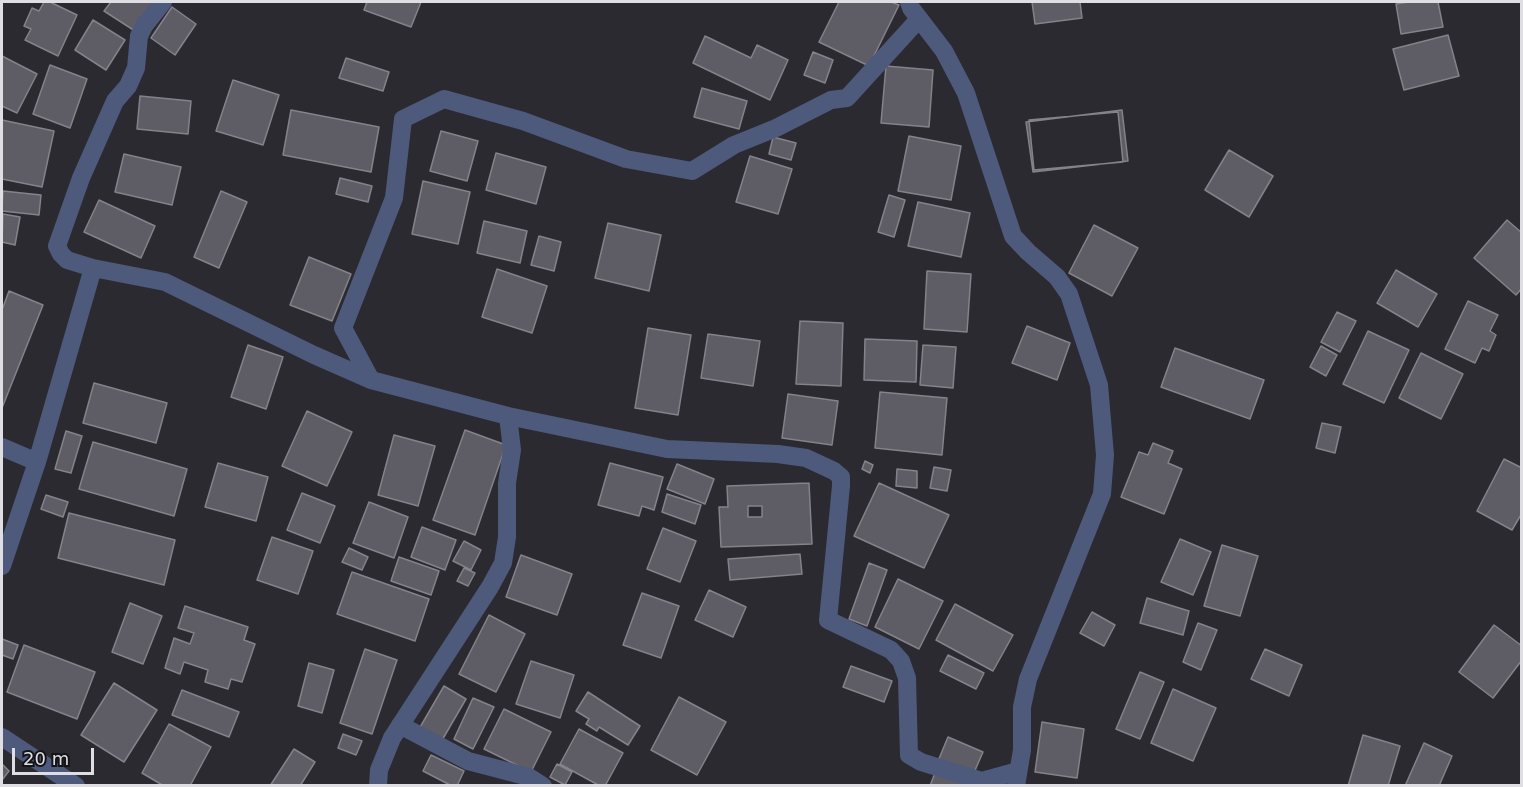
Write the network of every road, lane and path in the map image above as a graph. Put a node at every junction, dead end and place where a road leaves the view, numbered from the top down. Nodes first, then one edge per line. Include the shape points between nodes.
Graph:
1 (163, 2) edge
2 (909, 2) edge
3 (920, 19) junction
4 (93, 268) junction
5 (371, 380) junction
6 (508, 416) junction
7 (2, 447) edge
8 (37, 462) junction
9 (2, 566) edge
10 (400, 725) junction
11 (2, 737) edge
12 (1017, 778) edge
13 (76, 786) edge
14 (378, 786) edge
15 (543, 786) edge

1 - 4 street via 144,26 136,68 115,101 57,246 67,260
2 - 3 street
3 - 5 street via 847,98 831,100 734,145 692,171 626,159 523,121 444,99 403,120 394,198 343,328
3 - 12 street via 944,51 966,93 1013,236 1057,277 1069,294 1099,385 1105,455 1102,494 1028,679
4 - 5 street via 165,282
4 - 8 street
5 - 6 street
6 - 10 street via 512,450 503,562
6 - 12 street via 667,449 806,458 834,471 841,477 841,486 828,620 891,650 901,661 907,678 909,755 982,781
7 - 8 street
8 - 9 street
10 - 14 street via 379,770
10 - 15 street via 468,760 529,777
11 - 13 street

